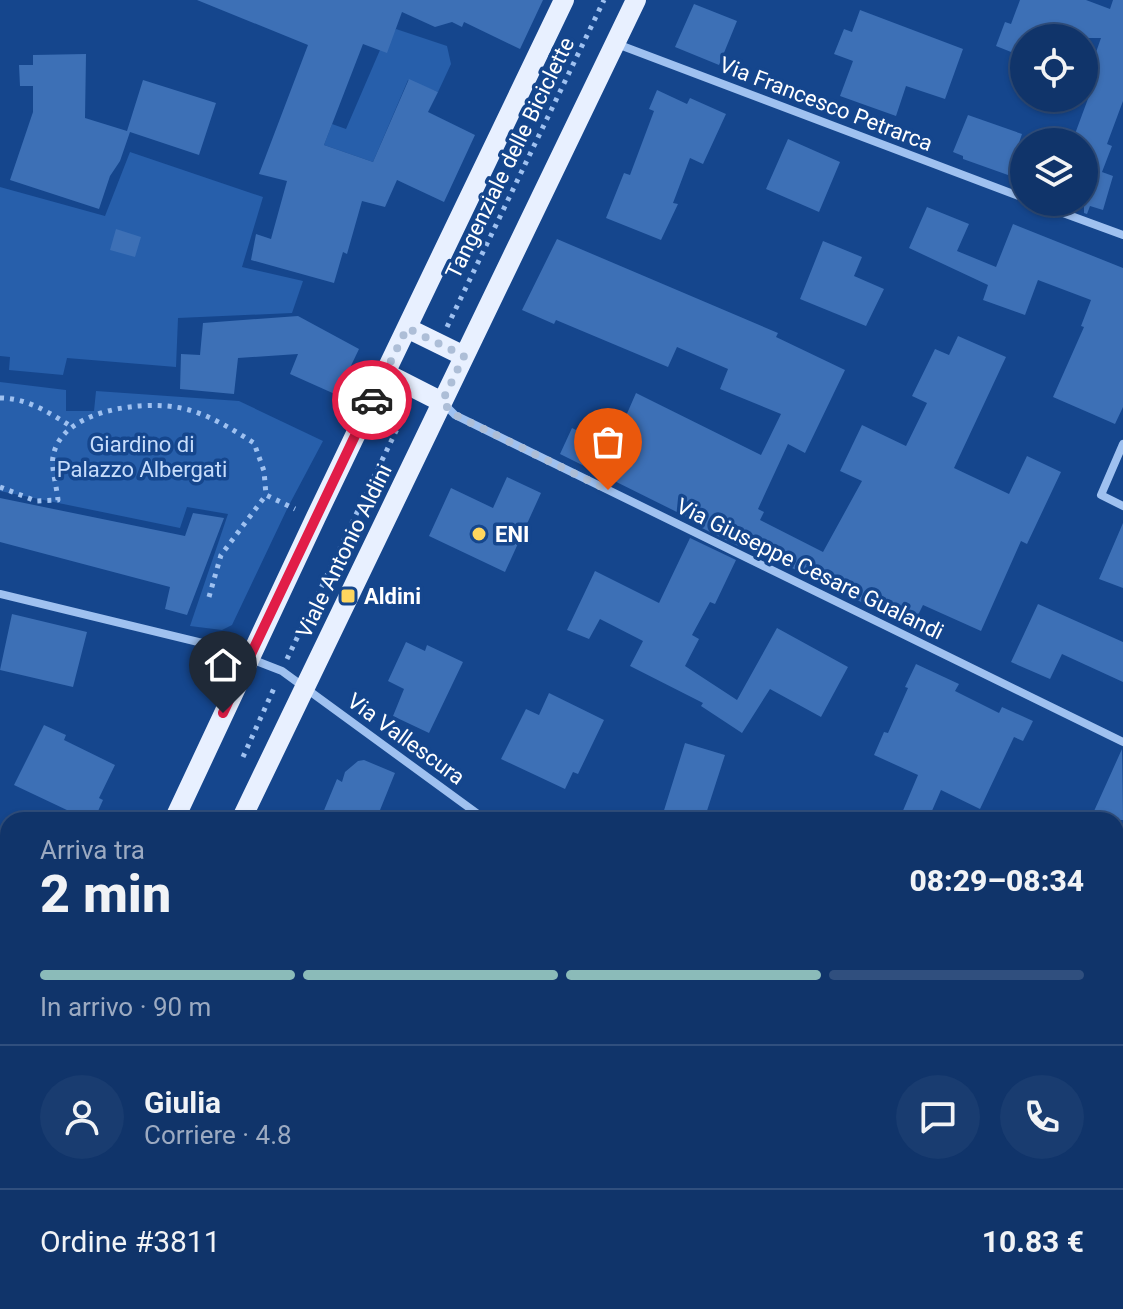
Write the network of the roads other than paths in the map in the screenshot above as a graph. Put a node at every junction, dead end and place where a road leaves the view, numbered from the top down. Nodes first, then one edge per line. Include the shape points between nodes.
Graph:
1 (564, 0) edge
2 (636, 0) edge
3 (615, 43) junction
4 (1010, 193) edge
5 (1071, 216) edge
6 (1123, 235) edge
7 (407, 328) junction
8 (464, 356) junction
9 (385, 373) junction
10 (442, 402) junction
11 (1123, 444) edge
12 (1123, 506) edge
13 (0, 594) edge
14 (249, 658) junction
15 (304, 687) junction
16 (1123, 742) edge
17 (178, 812) edge
18 (245, 812) edge
19 (475, 812) edge

1 - 7 main road, Viale Antonio Aldini
2 - 3 main road, Viale Antonio Aldini
3 - 4 street, Via Francesco Petrarca
3 - 8 main road, Viale Antonio Aldini
5 - 6 street
7 - 8 main road
7 - 9 main road, Viale Antonio Aldini
8 - 10 main road, Viale Antonio Aldini
9 - 10 main road
9 - 14 main road, Viale Antonio Aldini
10 - 15 main road, Viale Antonio Aldini
10 - 16 street, Via Giuseppe Cesare Gualandi via 455,415
11 - 12 street via 1101,495
13 - 14 street, Via Vallescura
14 - 15 street, Via Vallescura
14 - 17 main road, Viale Antonio Aldini
15 - 18 main road, Viale Antonio Aldini
15 - 19 street, Via Vallescura

